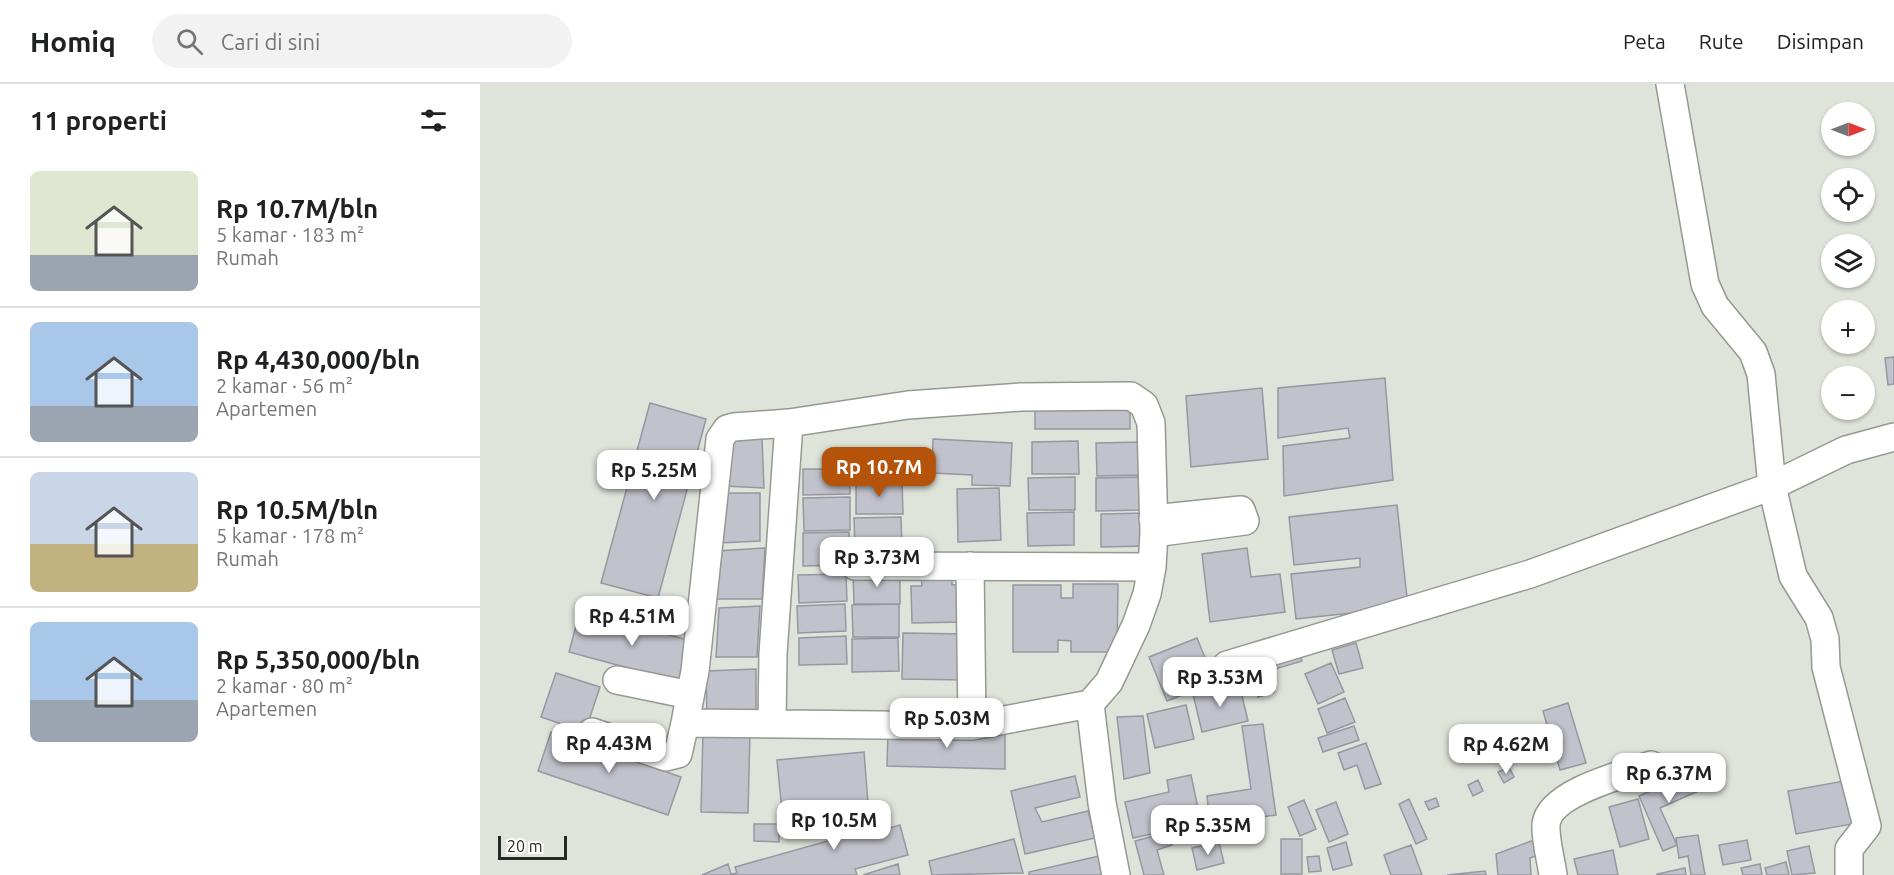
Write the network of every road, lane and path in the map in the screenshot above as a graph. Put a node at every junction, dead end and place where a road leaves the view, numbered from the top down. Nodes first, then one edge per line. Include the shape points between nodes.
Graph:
1 (1670, 84) edge
2 (789, 423) junction
3 (1894, 437) edge
4 (1772, 486) junction
5 (855, 566) dead end
6 (970, 566) junction
7 (1152, 567) junction
8 (1227, 665) dead end
9 (617, 680) dead end
10 (690, 695) junction
11 (1090, 704) junction
12 (685, 723) junction
13 (772, 724) junction
14 (972, 726) junction
15 (592, 732) dead end
16 (1651, 765) dead end
17 (1116, 875) edge
18 (1553, 875) edge
19 (1849, 875) edge

1 - 4 street via 1705,284 1715,306 1753,352 1761,374
2 - 7 street via 908,405 1021,397 1131,396 1144,405 1151,423
2 - 10 street via 734,427 727,429 720,440
2 - 13 street via 772,665
3 - 4 street via 1840,452
4 - 8 street via 1530,574
4 - 19 street via 1793,576 1819,618 1825,639 1826,667 1867,826 1849,849
5 - 6 street
6 - 7 street
6 - 14 street
7 - 11 street via 1136,625 1109,682
9 - 10 street
10 - 12 street
11 - 14 street
11 - 17 street via 1102,803
12 - 13 street
12 - 15 street via 678,754 666,757
13 - 14 street
16 - 18 street via 1593,785 1566,798 1551,811 1546,824

